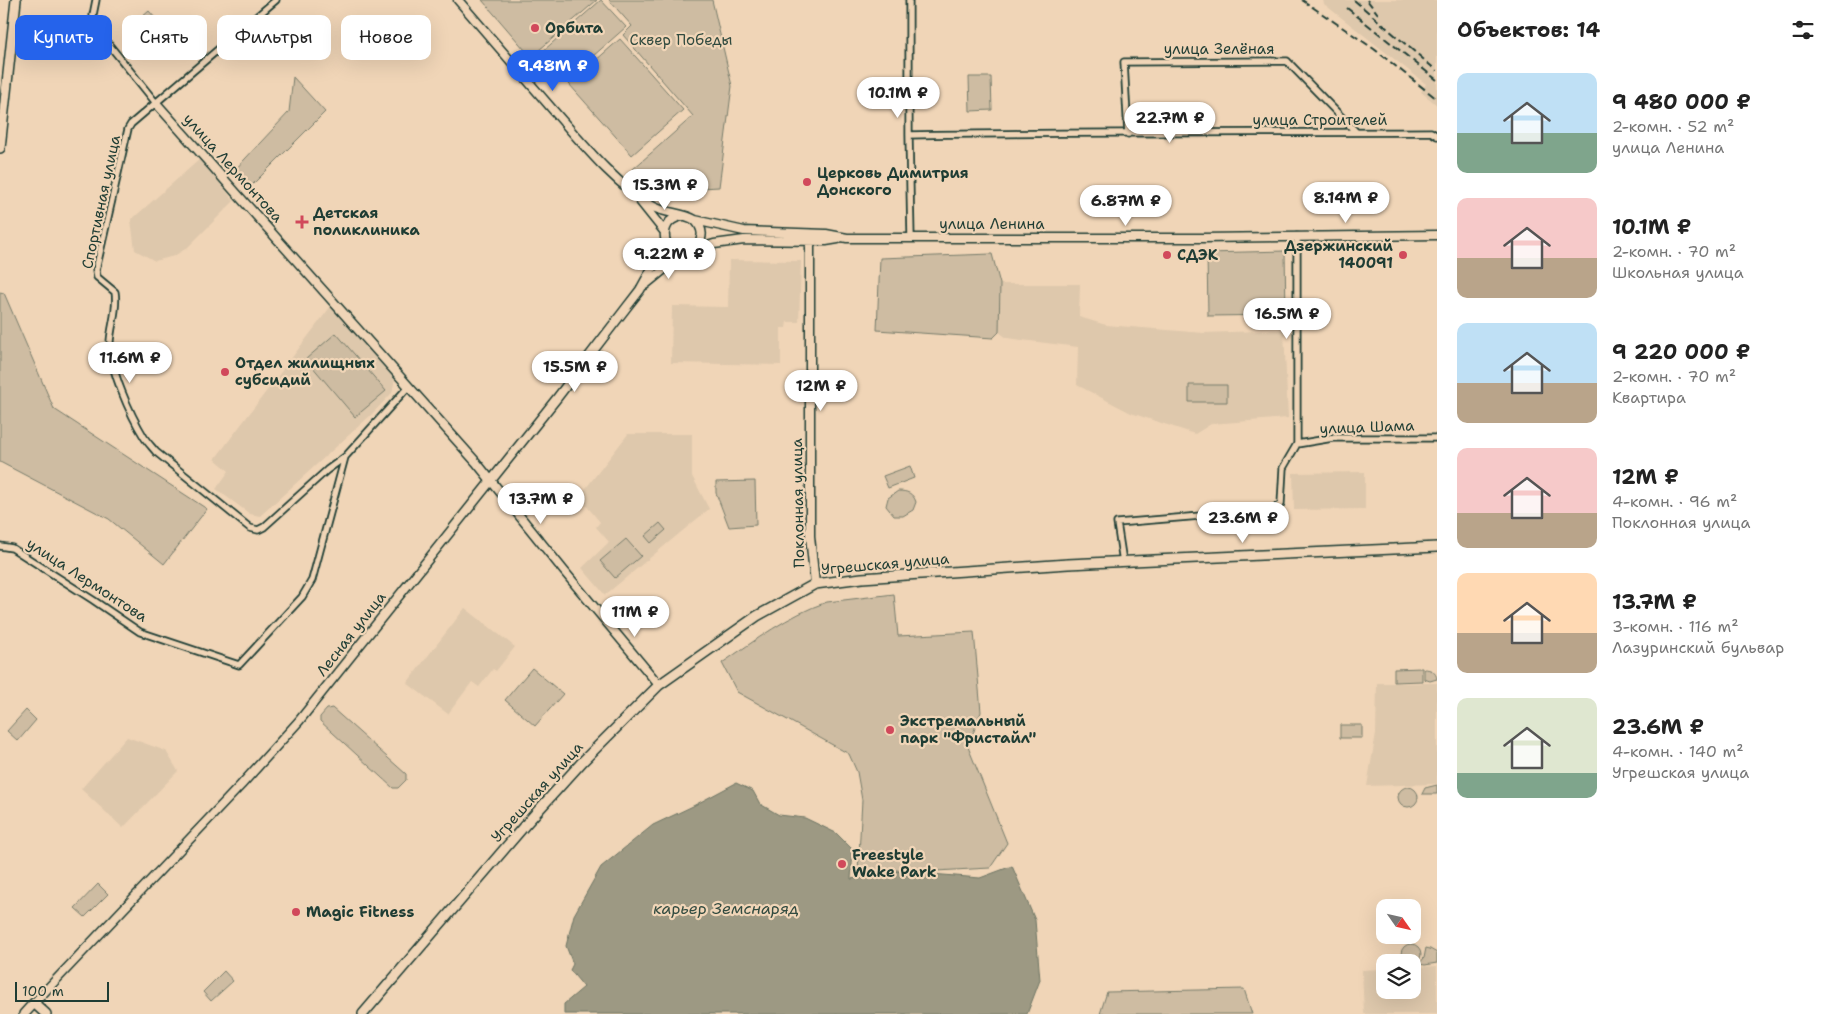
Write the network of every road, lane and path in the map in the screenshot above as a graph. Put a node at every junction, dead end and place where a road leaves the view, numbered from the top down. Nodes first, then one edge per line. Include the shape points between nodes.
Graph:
1 (16, 0) edge
2 (96, 0) edge
3 (276, 0) edge
4 (458, 0) edge
5 (909, 0) edge
6 (156, 103) junction
7 (1356, 132) junction
8 (1128, 134) junction
9 (909, 135) junction
10 (1437, 136) edge
11 (0, 148) edge
12 (636, 195) junction
13 (685, 216) junction
14 (695, 220) junction
15 (664, 231) junction
16 (1437, 235) edge
17 (1297, 236) junction
18 (847, 238) junction
19 (911, 238) junction
20 (810, 240) junction
21 (666, 243) junction
22 (697, 248) junction
23 (683, 254) junction
24 (640, 290) junction
25 (409, 386) junction
26 (1437, 438) edge
27 (1297, 444) junction
28 (346, 457) junction
29 (490, 480) junction
30 (0, 546) edge
31 (1437, 547) edge
32 (1124, 562) junction
33 (815, 584) junction
34 (659, 685) junction
35 (34, 1003) junction
36 (24, 1014) edge
37 (46, 1014) edge
38 (363, 1014) edge

1 - 11 main road
2 - 6 street via 94,26
3 - 6 street, Спортивная улица
4 - 12 street, улица Ленина via 589,151
5 - 9 street
6 - 25 street, улица Лермонтова
6 - 28 street, Спортивная улица via 128,129 96,270 97,278 115,292 117,301 110,353 127,405 144,438 156,452 236,517 258,530
7 - 8 street, улица Строителей
7 - 8 street, улица Зелёная via 1287,61 1124,62
7 - 10 street, улица Строителей via 1431,132
8 - 9 street, улица Строителей
9 - 19 street
12 - 13 street, улица Ленина via 654,207
12 - 15 street, улица Ленина
13 - 14 street, улица Ленина
13 - 15 street via 671,220
14 - 18 street, улица Ленина via 744,231 826,234
14 - 22 street via 702,234
15 - 21 street, улица Ленина
16 - 17 street, улица Ленина
17 - 19 street, улица Ленина
17 - 27 street
18 - 19 street, улица Ленина
18 - 20 street, улица Ленина
20 - 22 street, улица Ленина via 744,240
20 - 33 street, Поклонная улица via 810,536
21 - 23 street
21 - 24 street, Лесная улица
22 - 23 street, улица Ленина
23 - 24 street, улица Ленина
24 - 29 street, Лесная улица
25 - 28 street, улица Лермонтова
25 - 29 street, улица Лермонтова
26 - 27 street, улица Шама via 1333,438
27 - 32 street via 1283,468 1281,504 1272,510 1117,523
28 - 30 street, улица Лермонтова via 312,580 302,598 239,666 140,632 12,548
29 - 34 street, улица Лермонтова
29 - 35 street, Лесная улица via 299,721
31 - 32 main road, Угрешская улица
32 - 33 main road, Угрешская улица via 862,578
33 - 34 main road, Угрешская улица via 757,616
34 - 38 main road, Угрешская улица via 531,817
35 - 36 main road, Лесная улица
35 - 37 main road

